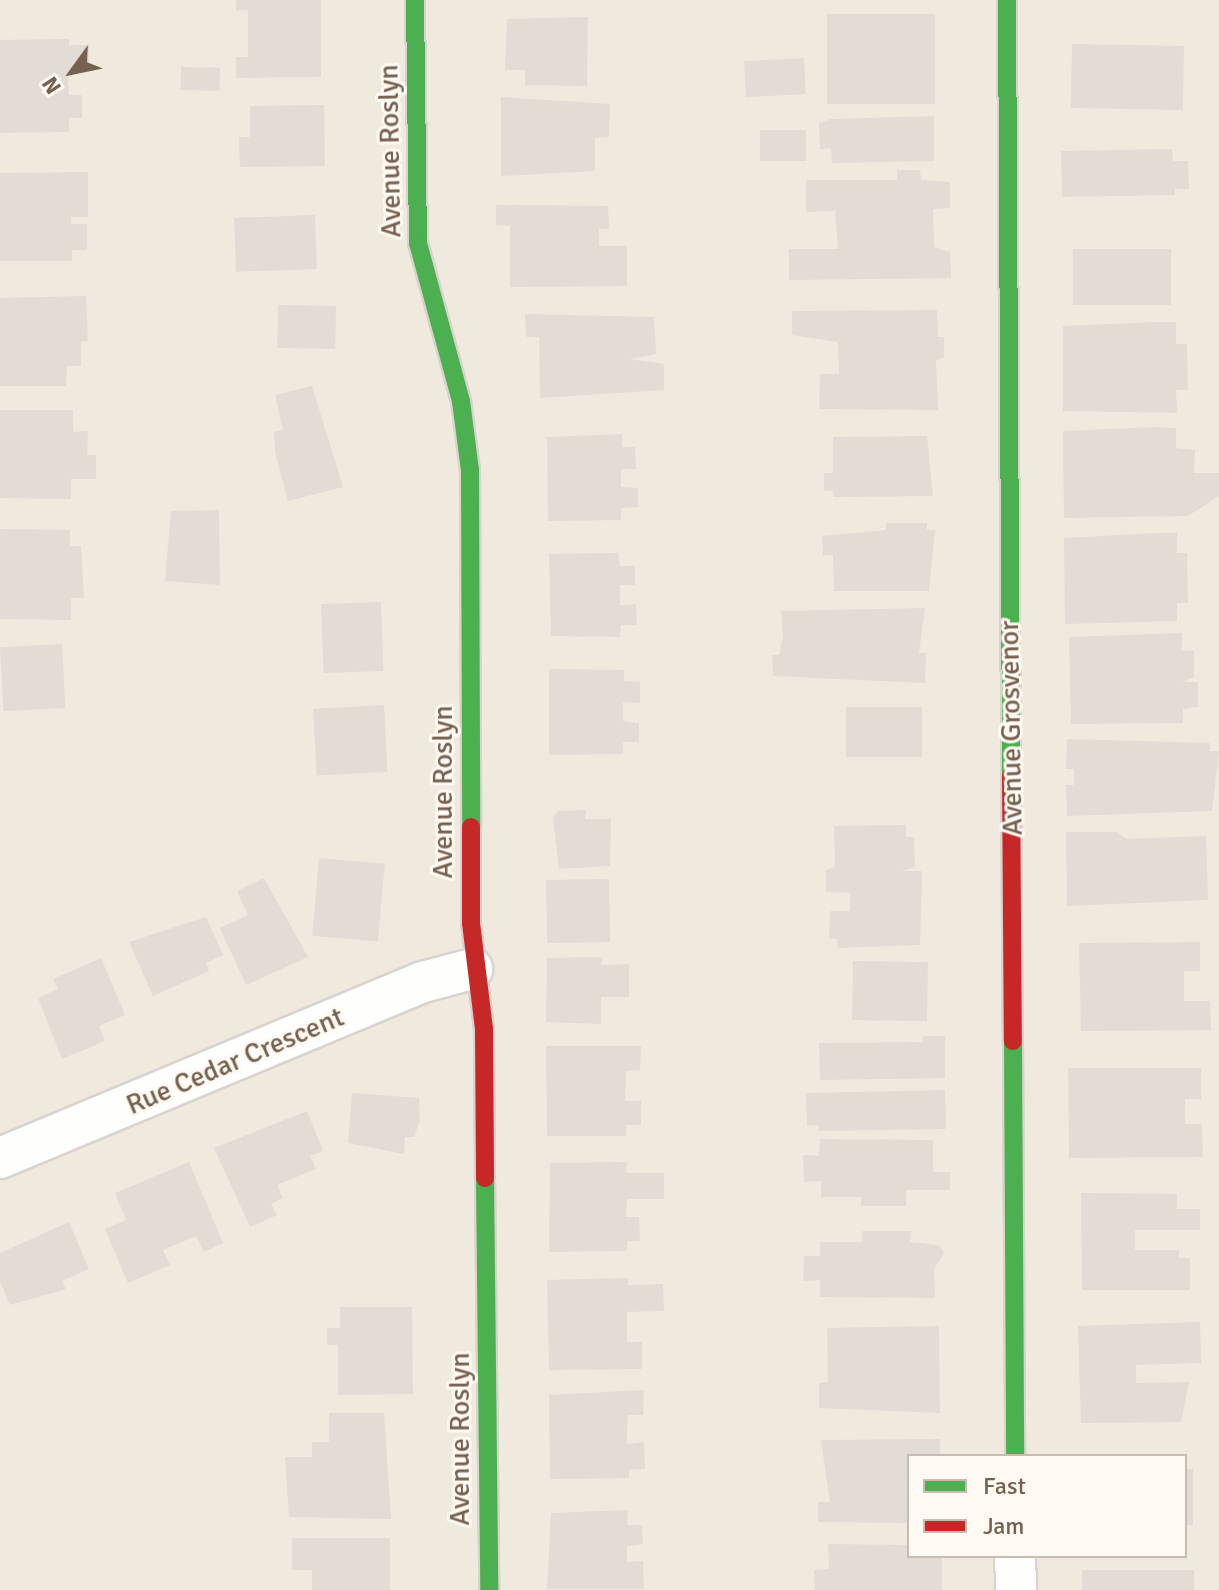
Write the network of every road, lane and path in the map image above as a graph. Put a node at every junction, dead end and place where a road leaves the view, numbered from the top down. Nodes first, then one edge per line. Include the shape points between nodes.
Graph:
1 (415, 0) edge
2 (1007, 0) edge
3 (472, 969) junction
4 (0, 1158) edge
5 (1015, 1454) edge
6 (1015, 1558) edge
7 (489, 1590) edge
8 (1016, 1590) edge

1 - 3 street, Avenue Roslyn via 418,243 461,401 470,470
2 - 5 street, Avenue Grosvenor
3 - 4 street, Rue Cedar Crescent via 423,982
3 - 7 street, Avenue Roslyn via 484,1029
6 - 8 street

